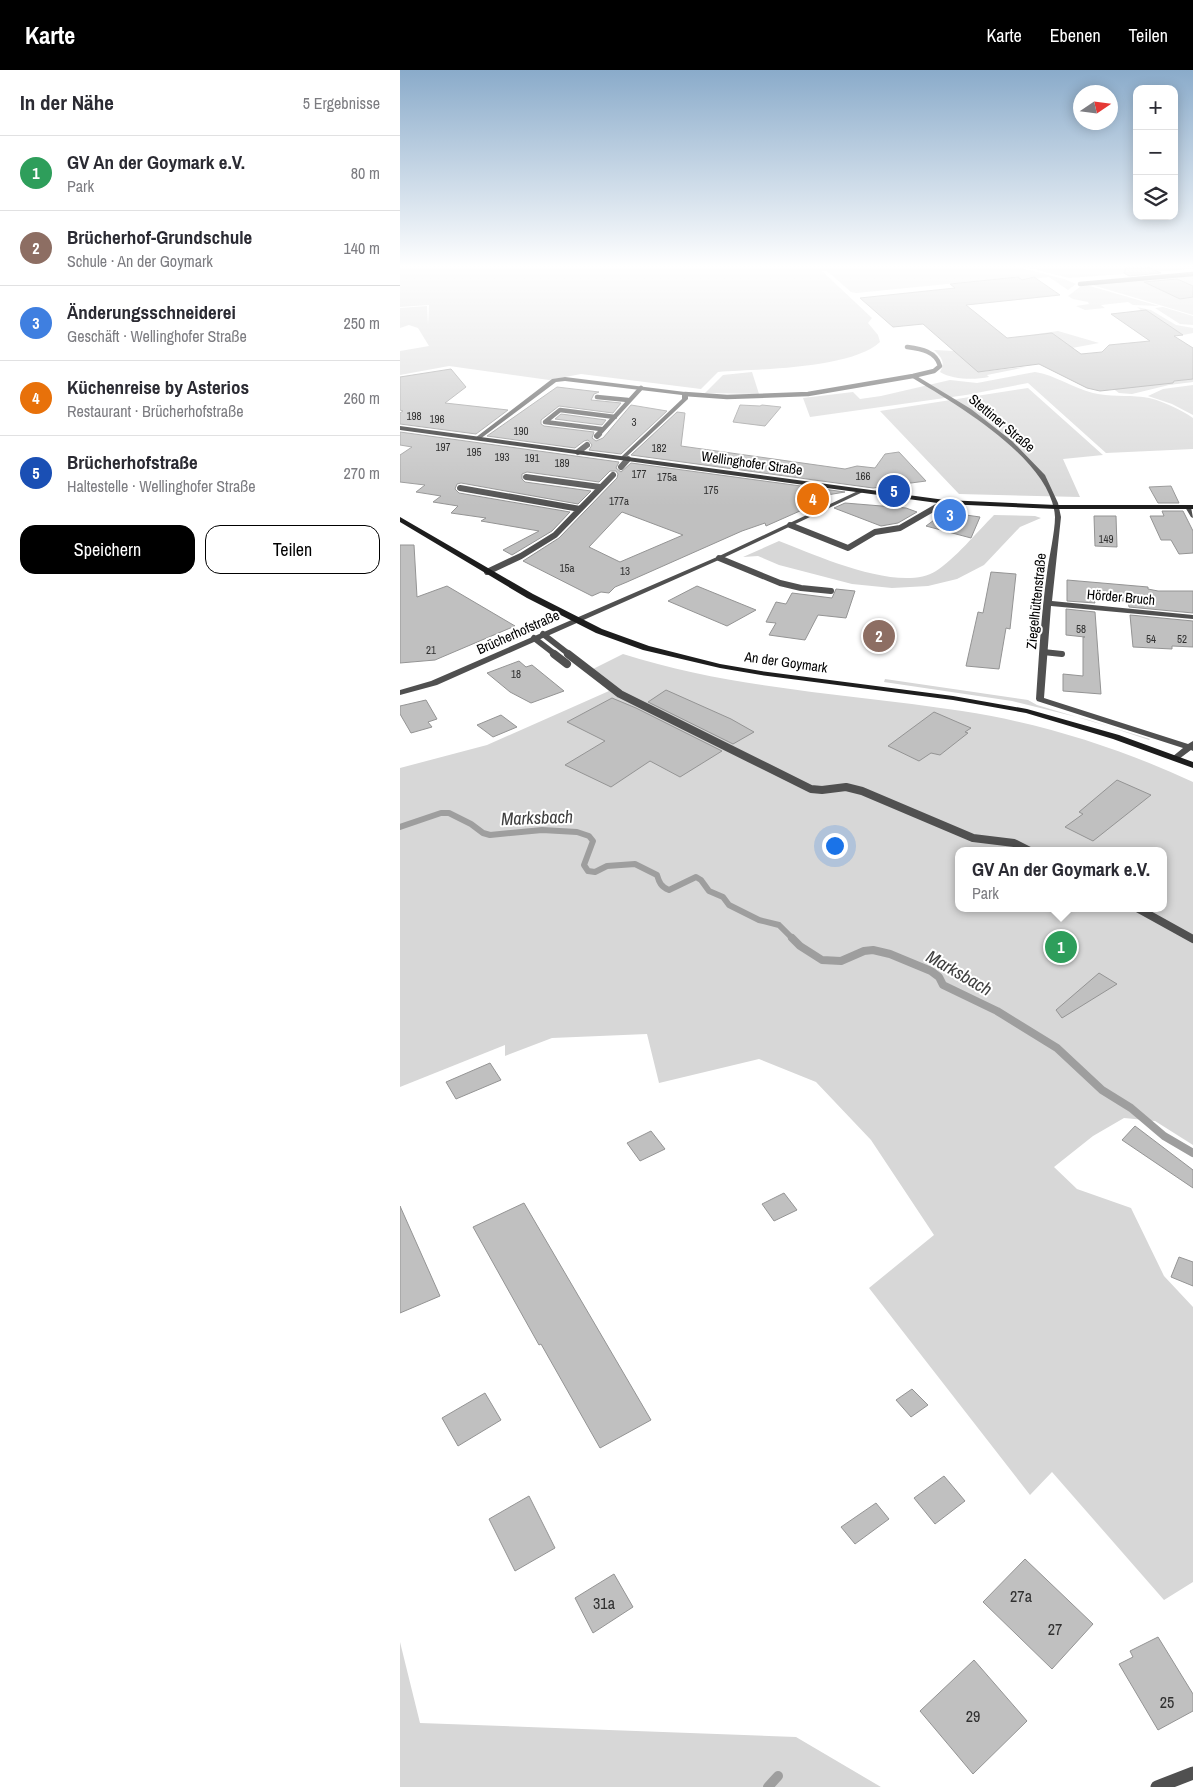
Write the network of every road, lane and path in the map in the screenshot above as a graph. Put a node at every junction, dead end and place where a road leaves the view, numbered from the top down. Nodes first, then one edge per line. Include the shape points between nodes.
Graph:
1 (908, 347) dead end
2 (913, 376) junction
3 (641, 388) junction
4 (685, 394) junction
5 (597, 397) dead end
6 (628, 400) junction
7 (614, 416) junction
8 (400, 428) edge
9 (601, 429) junction
10 (597, 436) dead end
11 (478, 438) junction
12 (587, 444) dead end
13 (578, 452) junction
14 (626, 459) junction
15 (621, 467) dead end
16 (613, 474) dead end
17 (526, 477) dead end
18 (600, 487) junction
19 (460, 488) dead end
20 (862, 491) junction
21 (945, 502) junction
22 (1056, 507) junction
23 (1191, 507) edge
24 (580, 509) junction
25 (1193, 516) edge
26 (400, 519) edge
27 (790, 525) junction
28 (719, 558) junction
29 (487, 572) junction
30 (831, 591) dead end
31 (1048, 603) junction
32 (1193, 617) edge
33 (577, 620) junction
34 (543, 634) junction
35 (534, 638) junction
36 (1043, 652) junction
37 (1062, 654) dead end
38 (566, 664) dead end
39 (400, 693) edge
40 (1192, 746) edge
41 (1176, 757) junction
42 (1193, 765) edge
43 (1022, 847) edge
44 (1144, 912) edge
45 (1193, 939) edge
46 (1193, 1773) edge
47 (1157, 1787) edge

1 - 2 lane via 932,353 939,360 940,366 934,372
2 - 4 lane via 808,394 727,397
2 - 22 street, Stettiner Straße via 969,410 1010,442 1042,475
3 - 4 street
3 - 6 lane
3 - 11 street via 554,380
4 - 14 street via 686,399
5 - 6 lane
6 - 7 lane via 628,404
7 - 9 lane
7 - 9 lane via 560,410 545,422
8 - 11 street, Wellinghofer Straße
9 - 10 lane
11 - 13 street, Wellinghofer Straße
12 - 13 lane
13 - 14 street, Wellinghofer Straße
14 - 15 lane
14 - 20 street, Wellinghofer Straße
16 - 18 lane
17 - 18 lane
18 - 24 lane
19 - 24 lane
20 - 21 street, Wellinghofer Straße
20 - 27 street, Brücherhofstraße
21 - 22 street, Wellinghofer Straße
21 - 27 lane via 900,528 875,532 848,548
22 - 23 street, Wellinghofer Straße
22 - 31 street, Ziegelhüttenstraße via 1058,517
23 - 25 street
24 - 29 lane via 543,544
26 - 29 street, An der Goymark
27 - 28 street, Brücherhofstraße
28 - 30 lane via 780,583
28 - 33 street, Brücherhofstraße
29 - 33 street, An der Goymark
31 - 32 street, Hörder Bruch
31 - 36 street, Ziegelhüttenstraße
33 - 34 street, Brücherhofstraße
33 - 41 street, An der Goymark via 646,648 720,666 1027,711
34 - 35 street, Brücherhofstraße
34 - 43 lane via 620,694 811,789 862,791 973,838
35 - 38 lane
35 - 39 street, Brücherhofstraße via 434,683
36 - 37 lane
36 - 40 street, Ziegelhüttenstraße via 1040,699
40 - 41 street
41 - 42 street, An der Goymark
44 - 45 lane
46 - 47 lane

